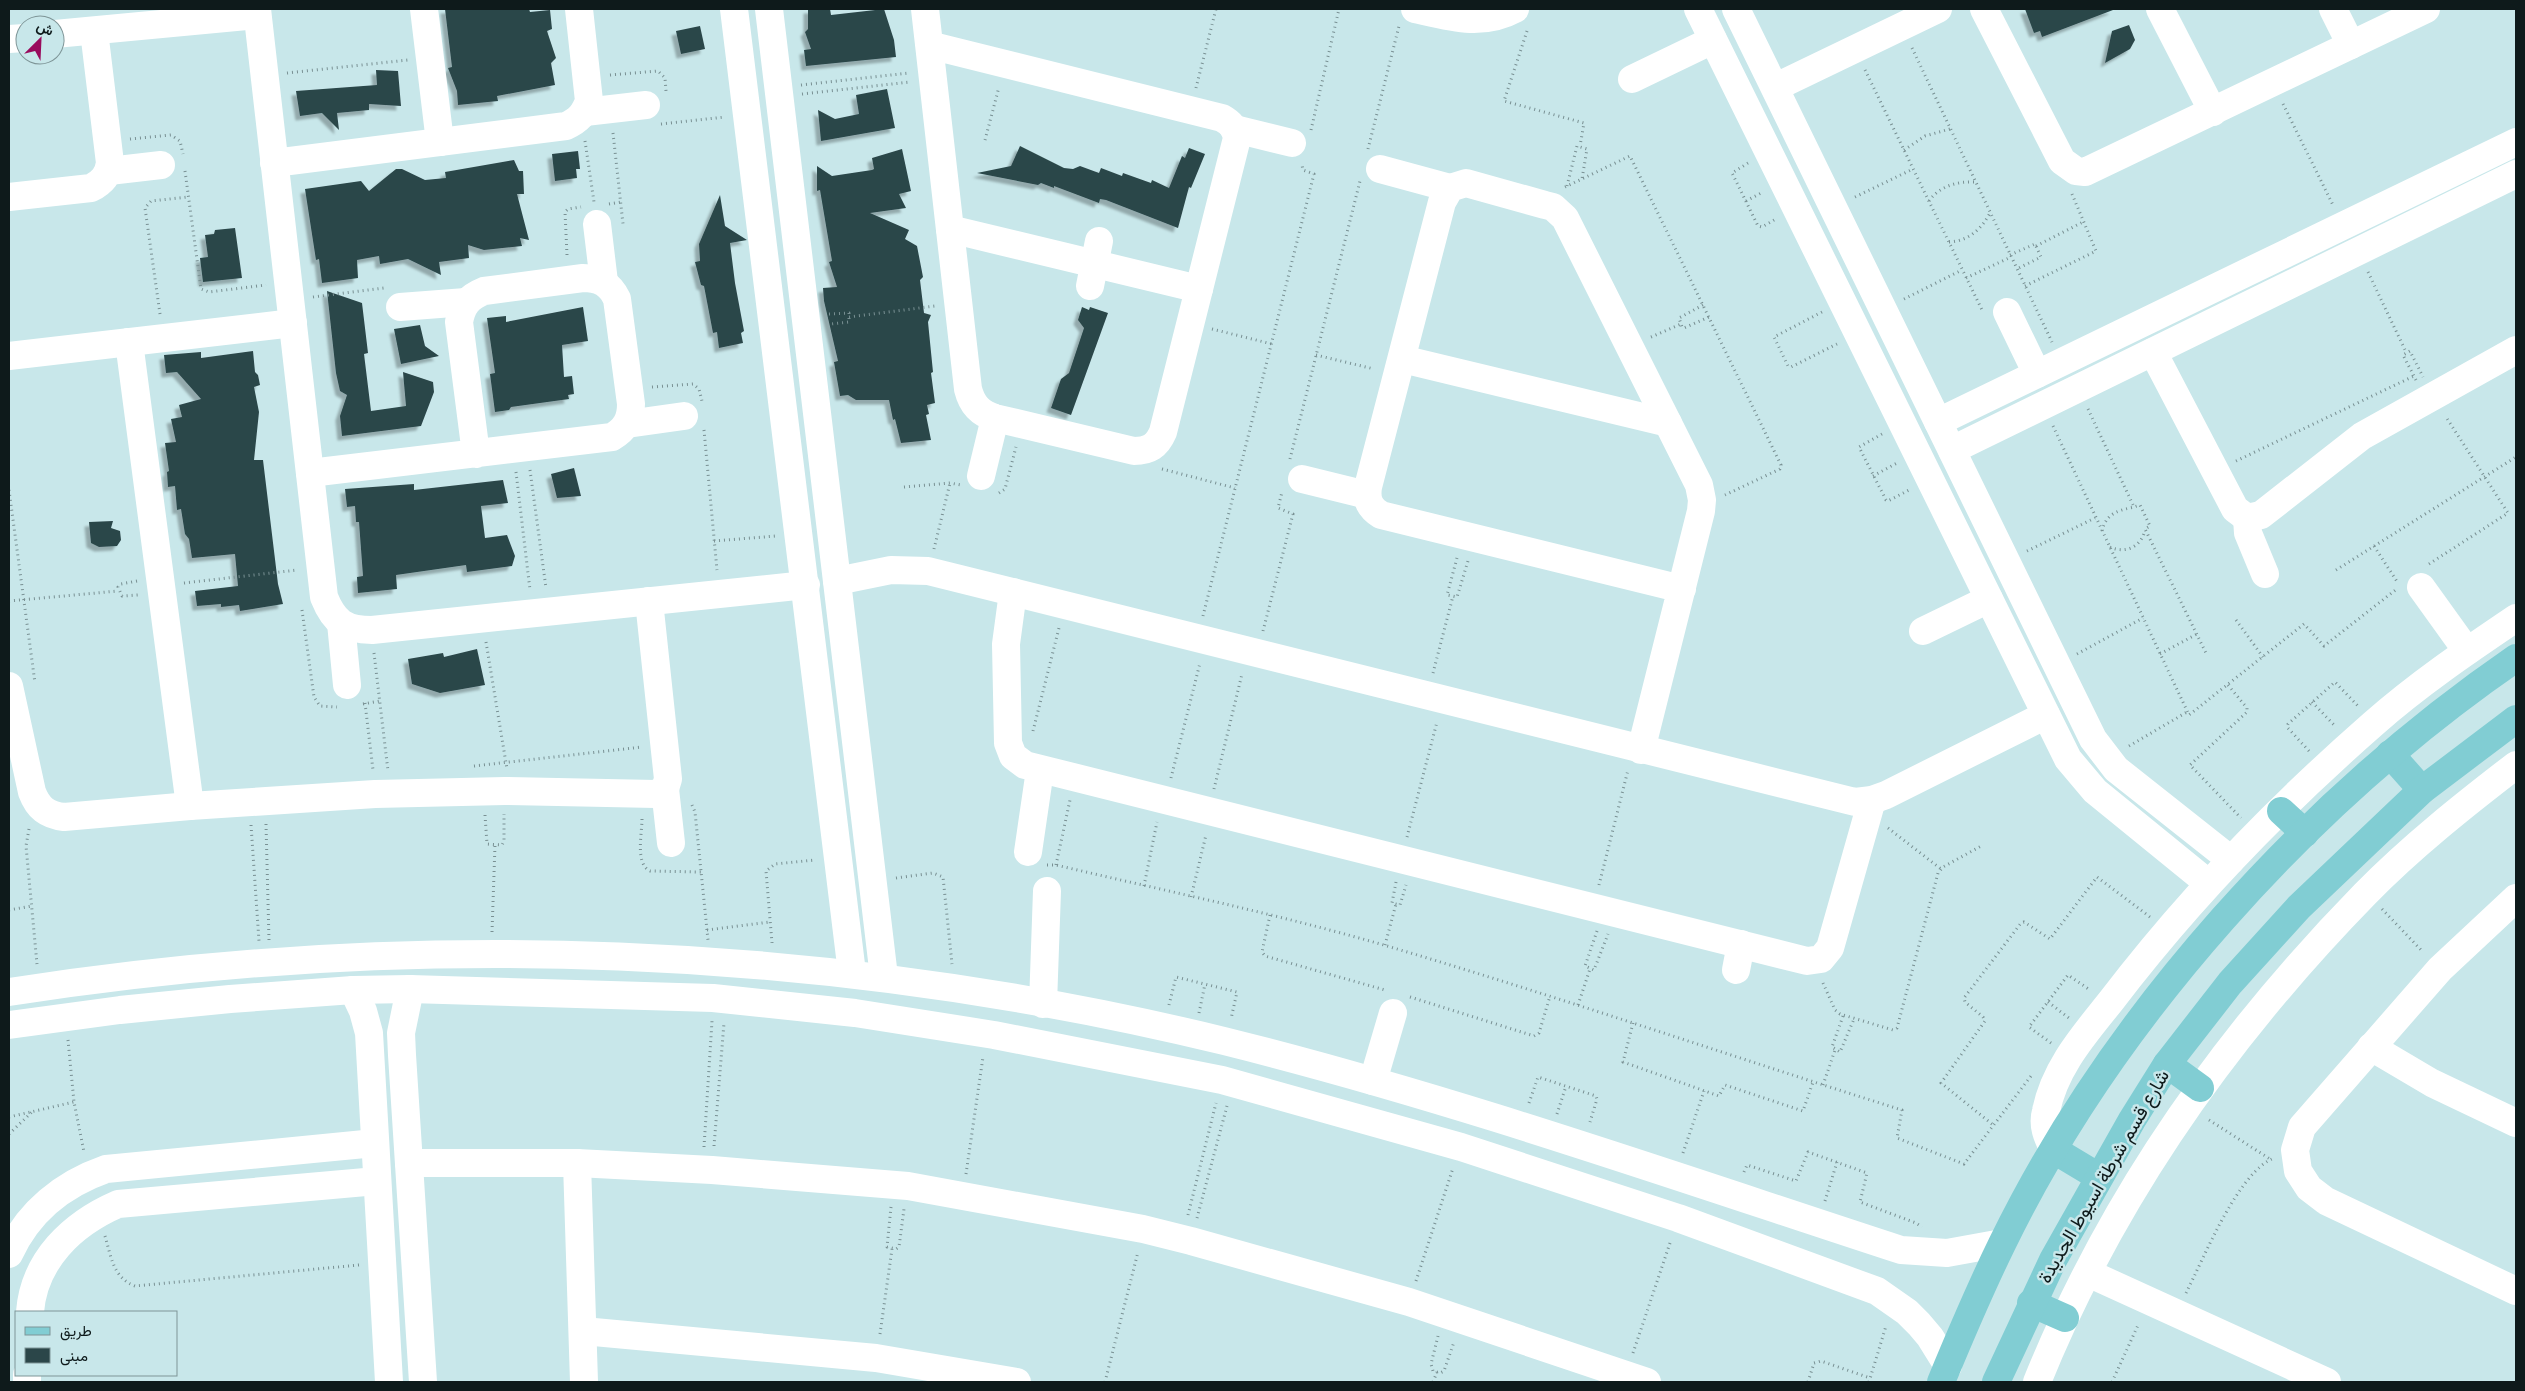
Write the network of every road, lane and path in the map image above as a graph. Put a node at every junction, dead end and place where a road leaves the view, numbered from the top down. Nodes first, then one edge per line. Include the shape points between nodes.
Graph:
1 (424, 9) edge
2 (579, 9) edge
3 (734, 9) edge
4 (769, 9) edge
5 (925, 9) edge
6 (1216, 9) edge
7 (1339, 9) edge
8 (1698, 9) edge
9 (1736, 9) edge
10 (1938, 9) edge
11 (1984, 9) edge
12 (2160, 9) edge
13 (2333, 9) edge
14 (2426, 9) edge
15 (257, 12) edge
16 (1408, 13) edge
17 (1522, 18) edge
18 (1902, 27) junction
19 (94, 30) junction
20 (65, 33) edge
21 (1713, 40) junction
22 (2351, 45) junction
23 (1854, 50) junction
24 (430, 57) junction
25 (1005, 64) junction
26 (931, 65) junction
27 (264, 76) junction
28 (1632, 78) dead end
29 (2272, 83) junction
30 (1776, 88) junction
31 (779, 92) junction
32 (646, 105) dead end
33 (1191, 110) junction
34 (2213, 112) junction
35 (585, 124) junction
36 (1235, 129) junction
37 (1950, 129) junction
38 (985, 140) dead end
39 (107, 141) junction
40 (440, 142) junction
41 (1580, 146) junction
42 (1302, 147) junction
43 (1904, 150) junction
44 (1768, 152) junction
45 (2514, 159) edge
46 (274, 163) junction
47 (160, 165) dead end
48 (1370, 166) junction
49 (1913, 170) junction
50 (108, 171) junction
51 (2076, 171) junction
52 (1582, 179) junction
53 (1976, 182) junction
54 (1567, 186) junction
55 (1450, 188) junction
56 (9, 197) edge
57 (188, 197) junction
58 (1928, 201) junction
59 (1536, 202) junction
60 (1834, 207) junction
61 (1796, 208) junction
62 (1990, 212) junction
63 (2083, 222) junction
64 (597, 224) joint
65 (2343, 226) junction
66 (950, 229) junction
67 (1948, 242) junction
68 (2036, 246) junction
69 (2358, 251) junction
70 (2011, 256) junction
71 (2017, 269) junction
72 (1962, 270) junction
73 (1966, 278) junction
74 (288, 282) junction
75 (604, 282) junction
76 (2025, 286) junction
77 (1199, 289) junction
78 (466, 302) junction
79 (1843, 302) junction
80 (958, 303) junction
81 (1703, 305) junction
82 (400, 307) dead end
83 (1884, 310) junction
84 (1995, 313) joint
85 (849, 317) dead end
86 (1709, 317) junction
87 (293, 323) junction
88 (1190, 323) junction
89 (1680, 324) junction
90 (1858, 333) junction
91 (164, 338) junction
92 (129, 342) junction
93 (1272, 344) junction
94 (1630, 346) junction
95 (2516, 350) edge
96 (2153, 352) junction
97 (2406, 352) junction
98 (1316, 355) junction
99 (9, 356) edge
100 (1399, 367) junction
101 (2049, 368) junction
102 (2414, 376) junction
103 (2078, 388) junction
104 (629, 390) junction
105 (2429, 398) junction
106 (697, 415) junction
107 (995, 418) junction
108 (1938, 422) junction
109 (1668, 423) junction
110 (627, 424) junction
111 (1903, 424) junction
112 (819, 429) junction
113 (787, 435) junction
114 (520, 448) junction
115 (1952, 450) junction
116 (1144, 451) junction
117 (476, 454) junction
118 (2516, 457) edge
119 (2215, 471) junction
120 (310, 473) junction
121 (982, 476) dead end
122 (1291, 476) junction
123 (1930, 480) junction
124 (950, 483) dead end
125 (1235, 488) junction
126 (9, 490) edge
127 (1366, 496) junction
128 (1702, 507) junction
129 (2135, 507) junction
130 (2096, 518) dead end
131 (2246, 518) junction
132 (2145, 529) junction
133 (2102, 531) dead end
134 (800, 534) junction
135 (1468, 537) junction
136 (714, 542) junction
137 (2109, 546) dead end
138 (2374, 546) junction
139 (2008, 565) junction
140 (321, 567) junction
141 (2336, 570) dead end
142 (928, 571) junction
143 (2265, 574) dead end
144 (837, 580) junction
145 (806, 585) junction
146 (161, 586) junction
147 (2411, 587) joint
148 (1682, 589) junction
149 (118, 591) dead end
150 (1985, 591) junction
151 (1013, 592) junction
152 (719, 594) junction
153 (1453, 596) junction
154 (24, 600) junction
155 (9, 601) edge
156 (649, 601) junction
157 (1064, 605) junction
158 (541, 613) junction
159 (2143, 618) dead end
160 (2516, 618) edge
161 (482, 619) junction
162 (2236, 620) dead end
163 (341, 623) junction
164 (372, 630) junction
165 (1922, 631) dead end
166 (2197, 634) junction
167 (1202, 640) junction
168 (2467, 651) junction
169 (1253, 652) junction
170 (2160, 654) dead end
171 (2207, 655) dead end
172 (2263, 657) dead end
173 (2516, 658) edge
174 (2056, 665) junction
175 (2228, 684) dead end
176 (9, 686) edge
177 (35, 687) dead end
178 (356, 694) joint
179 (1435, 698) junction
180 (2312, 702) junction
181 (2188, 712) dead end
182 (2046, 715) junction
183 (2516, 719) edge
184 (2374, 723) junction
185 (2352, 743) junction
186 (665, 744) junction
187 (1638, 749) junction
188 (2390, 754) junction
189 (2107, 760) junction
190 (506, 762) junction
191 (2516, 765) edge
192 (467, 766) dead end
193 (1032, 767) junction
194 (2325, 768) junction
195 (1074, 778) junction
196 (666, 786) junction
197 (2422, 790) junction
198 (500, 791) junction
199 (383, 794) junction
200 (1164, 800) junction
201 (258, 801) junction
202 (190, 806) junction
203 (1870, 806) junction
204 (43, 811) junction
205 (2282, 811) junction
206 (1210, 812) junction
207 (2305, 833) junction
208 (2257, 834) junction
209 (671, 843) dead end
210 (495, 845) junction
211 (1984, 846) dead end
212 (838, 858) junction
213 (1402, 859) junction
214 (2231, 860) junction
215 (1056, 865) junction
216 (1038, 869) junction
217 (1940, 869) junction
218 (873, 881) junction
219 (2208, 883) junction
220 (1144, 886) junction
221 (2366, 893) junction
222 (1191, 897) junction
223 (2516, 898) edge
224 (1396, 904) dead end
225 (32, 906) junction
226 (9, 910) edge
227 (1605, 910) junction
228 (770, 922) junction
229 (707, 930) junction
230 (2166, 930) junction
231 (1384, 945) junction
232 (492, 954) junction
233 (710, 960) junction
234 (1814, 961) junction
235 (265, 963) junction
236 (775, 965) junction
237 (1590, 969) junction
238 (2440, 969) junction
239 (852, 973) junction
240 (884, 977) junction
241 (954, 987) junction
242 (40, 988) junction
243 (410, 989) junction
244 (353, 990) junction
245 (9, 992) edge
246 (1006, 996) junction
247 (719, 999) junction
248 (1043, 1004) junction
249 (2109, 1004) junction
250 (1578, 1005) junction
251 (1393, 1013) dead end
252 (1843, 1016) junction
253 (66, 1017) junction
254 (1854, 1019) junction
255 (1633, 1023) junction
256 (9, 1025) edge
257 (1163, 1028) junction
258 (993, 1035) junction
259 (1226, 1042) junction
260 (2370, 1048) junction
261 (1835, 1050) junction
262 (2069, 1056) junction
263 (2167, 1064) junction
264 (2032, 1074) dead end
265 (1373, 1081) junction
266 (1227, 1082) junction
267 (1813, 1082) junction
268 (1823, 1085) junction
269 (1704, 1091) junction
270 (2193, 1097) junction
271 (74, 1102) junction
272 (33, 1111) junction
273 (9, 1117) edge
274 (2516, 1123) edge
275 (1992, 1124) junction
276 (1520, 1127) junction
277 (9, 1134) edge
278 (375, 1143) junction
279 (1460, 1146) junction
280 (1582, 1147) junction
281 (2054, 1150) junction
282 (2295, 1150) junction
283 (2270, 1159) junction
284 (1837, 1162) junction
285 (409, 1163) junction
286 (577, 1163) junction
287 (707, 1170) junction
288 (89, 1175) junction
289 (1675, 1177) junction
290 (2099, 1177) junction
291 (377, 1181) junction
292 (900, 1185) junction
293 (963, 1196) junction
294 (1736, 1197) junction
295 (98, 1213) junction
296 (1678, 1218) junction
297 (1818, 1223) junction
298 (1144, 1230) junction
299 (1187, 1240) junction
300 (2002, 1243) junction
301 (892, 1248) junction
302 (1932, 1253) junction
303 (9, 1254) edge
304 (382, 1263) junction
305 (2088, 1273) junction
306 (2516, 1291) edge
307 (1409, 1302) junction
308 (1893, 1302) junction
309 (2149, 1302) junction
310 (2031, 1303) junction
311 (30, 1311) edge
312 (2175, 1314) junction
313 (1453, 1317) junction
314 (2065, 1318) junction
315 (583, 1331) junction
316 (876, 1358) junction
317 (1437, 1372) junction
318 (1945, 1374) edge
319 (1626, 1378) edge
320 (1870, 1378) junction
321 (389, 1382) edge
322 (423, 1382) edge
323 (584, 1382) edge
324 (1016, 1382) edge
325 (1105, 1382) edge
326 (1433, 1382) edge
327 (1808, 1382) edge
328 (1869, 1382) edge
329 (1996, 1382) edge
330 (2037, 1382) edge
331 (2112, 1382) edge
332 (2327, 1382) edge

1 - 24 street
2 - 35 street via 589,101
3 - 113 street
4 - 31 street
5 - 26 street
6 - 33 path
7 - 42 path
8 - 21 street
9 - 30 street
10 - 18 street
11 - 51 street via 2062,161
12 - 34 street
13 - 22 street
14 - 22 street
15 - 19 street
15 - 27 street
16 - 17 street via 1468,20
16 - 48 path
17 - 41 path via 1504,101 1584,123
18 - 23 street
18 - 37 path
19 - 20 street
19 - 39 street
21 - 28 street
21 - 44 street
22 - 29 street
23 - 30 street
23 - 43 path
24 - 27 path
24 - 40 street
25 - 26 street
25 - 33 street
25 - 38 path
26 - 31 path
26 - 31 path
26 - 66 street
27 - 46 street
29 - 34 street
29 - 65 path
30 - 60 street
31 - 112 street
32 - 35 street
33 - 36 street via 1222,118
34 - 51 street via 2093,169
35 - 40 street via 577,121 566,126
35 - 64 path
36 - 42 street
36 - 77 street via 1237,138
37 - 43 path via 1925,136
37 - 53 path
39 - 50 street
39 - 57 path via 176,137 182,146
40 - 46 street
41 - 52 path via 1587,149
41 - 54 path via 1577,147
42 - 93 path via 1302,169 1314,174
43 - 49 path
44 - 61 street
44 - 61 path via 1732,173 1760,227
45 - 65 street
45 - 69 street
46 - 74 street
47 - 50 street
48 - 55 street
48 - 98 path
49 - 58 path
49 - 60 path
50 - 56 street via 99,184 91,188
51 - 63 path via 2072,193
52 - 54 path
52 - 81 path via 1630,156
53 - 58 path via 1954,183
53 - 62 path
54 - 59 path
55 - 59 street via 1466,183
55 - 100 street via 1442,202
57 - 74 path via 200,289 210,292
57 - 91 path via 151,201 144,212
58 - 67 path
59 - 94 street via 1553,207 1565,218
60 - 83 street
61 - 79 street
62 - 67 path via 1977,231 1957,242
62 - 70 path
63 - 68 path
63 - 76 path via 2096,251
64 - 75 street
65 - 101 street
66 - 77 street
66 - 80 street
67 - 72 path
68 - 70 path
68 - 71 path via 2041,257
69 - 96 street
69 - 97 path
70 - 71 path
70 - 73 path
71 - 76 path
72 - 73 path
72 - 83 path
73 - 84 path
74 - 87 street
75 - 78 street via 583,278 484,292
75 - 104 street via 617,299
76 - 101 path
77 - 88 street
78 - 82 street
78 - 117 street via 459,322
79 - 90 street
79 - 90 path via 1774,338 1791,367
80 - 85 path
80 - 107 street via 971,400 981,412
81 - 86 path
81 - 89 path via 1679,318
83 - 108 street
84 - 101 street
86 - 89 path via 1684,328
86 - 128 path via 1781,465 1780,469
87 - 91 street
87 - 120 street
88 - 93 path
88 - 116 street via 1163,432 1152,448
89 - 94 path
90 - 111 street
91 - 92 street
92 - 99 street
92 - 146 street
93 - 125 path
94 - 109 street
95 - 105 street
96 - 103 street
96 - 119 street
97 - 102 path via 2403,355
97 - 105 path via 2410,351
98 - 100 path
98 - 122 path
100 - 109 street
100 - 127 street
101 - 108 street
102 - 105 path
102 - 119 path
103 - 115 street
103 - 129 path
104 - 106 path via 693,384 701,393
104 - 110 street via 631,414
105 - 131 street via 2362,436 2261,515
106 - 110 street
106 - 136 path
107 - 116 street
107 - 121 street
108 - 115 street
109 - 128 street via 1699,485
110 - 114 street via 612,437
111 - 123 street
111 - 123 path via 1859,447 1887,501
112 - 113 street
112 - 144 street
113 - 134 street
114 - 117 street
114 - 158 path
114 - 158 path
115 - 139 street
116 - 125 path via 1160,468
117 - 120 street
118 - 138 path
119 - 131 street via 2235,509
120 - 140 street
122 - 127 street
122 - 169 path via 1278,508 1293,514
123 - 150 street
124 - 142 path
125 - 167 path
126 - 154 path
127 - 135 street via 1374,511 1382,516
128 - 148 street
129 - 132 path via 2140,505 2149,526
129 - 133 path via 2109,515
130 - 139 path
131 - 143 street via 2248,533
132 - 137 path via 2139,544 2132,548 2116,550
132 - 166 path
134 - 136 path
134 - 145 street
135 - 148 street
135 - 153 path via 1458,596
135 - 153 path via 1447,594
136 - 152 path
138 - 141 path
138 - 147 path
139 - 150 street
139 - 174 street
140 - 146 path
140 - 163 street via 324,597 330,612
142 - 144 street via 897,569
142 - 151 street
144 - 218 street
145 - 152 street
145 - 212 street
146 - 202 street
147 - 168 street
148 - 187 street
149 - 154 path
150 - 165 street
150 - 182 street
151 - 157 street
151 - 193 street via 1006,644 1008,743 1013,756
152 - 156 street
153 - 179 path
154 - 155 path
154 - 177 path
156 - 158 street
156 - 186 street
157 - 167 street
157 - 193 path
158 - 161 street
159 - 174 path
160 - 168 street
161 - 164 street
161 - 190 path
162 - 172 path
163 - 164 street via 356,630
163 - 178 street
164 - 199 path
166 - 170 path
166 - 171 path
167 - 169 street
167 - 200 path
168 - 184 street
169 - 179 street
169 - 206 path
173 - 188 main road
174 - 189 street via 2092,739
175 - 208 path via 2247,712 2190,763 2190,767
176 - 204 street via 32,792
178 - 199 path
179 - 187 street
179 - 213 path
180 - 184 path via 2335,682
180 - 185 path
180 - 194 path via 2288,727
181 - 189 path
182 - 203 street
182 - 219 street via 2068,759 2087,784
183 - 197 main road, شارع قسم شرطة اسيوط الجديدة
184 - 185 street
185 - 194 street
186 - 190 path
186 - 196 street
187 - 203 street
187 - 227 path
188 - 197 main road
188 - 207 main road
189 - 214 street
190 - 192 path
190 - 198 path
191 - 221 street via 2458,810
193 - 195 street
193 - 216 street
194 - 205 street
195 - 200 street
195 - 215 path
196 - 198 street via 656,794
196 - 209 street
196 - 229 path via 685,795 696,812
197 - 263 main road, شارع قسم شرطة اسيوط الجديدة via 2299,907 2230,983
198 - 199 street
198 - 210 path via 504,841
198 - 210 path via 486,842
199 - 201 street
200 - 206 street
200 - 220 path
201 - 202 street
201 - 235 path
201 - 235 path
202 - 204 street via 64,817
203 - 217 path
203 - 234 street via 1830,948 1821,959
204 - 225 path via 32,822 27,836
205 - 207 main road
205 - 208 street
206 - 213 street
206 - 222 path
207 - 281 main road via 2247,892 2180,970 2092,1089
208 - 214 street
210 - 232 path
211 - 217 path
212 - 228 path via 770,866 766,877
212 - 239 street
213 - 227 street
214 - 219 street
215 - 216 path
215 - 220 path
216 - 248 street
217 - 254 path via 1900,1024 1893,1030
218 - 240 street
218 - 241 path via 933,873 943,877
219 - 230 street
220 - 222 path
221 - 238 path
221 - 270 street via 2279,987
222 - 231 path
223 - 238 street
224 - 231 path
225 - 226 path
225 - 242 path
227 - 234 street via 1739,957
227 - 237 path via 1585,966
227 - 237 path via 1595,970
228 - 229 path
228 - 236 path
229 - 233 path
230 - 249 street
230 - 275 path via 2097,877 2050,939 2021,923 1964,998 1985,1022 1941,1083
231 - 250 path
232 - 233 street
232 - 235 street
233 - 236 street
234 - 252 path via 1835,1010
235 - 242 street
236 - 239 street
237 - 250 path
238 - 260 street
239 - 240 street
240 - 241 street
241 - 246 street
242 - 245 street
243 - 244 street
243 - 247 street
243 - 285 street via 401,1033
244 - 253 street via 230,999
244 - 278 street via 369,1033
246 - 248 street
246 - 258 street
247 - 258 street via 854,1012
247 - 287 path
247 - 287 path
248 - 257 street
249 - 262 street
249 - 262 path via 2067,976 2030,1027
250 - 255 path
251 - 265 street
252 - 254 path
252 - 261 path via 1832,1048
253 - 256 street
253 - 271 path
254 - 261 path via 1843,1050
255 - 267 path
255 - 269 path via 1622,1062
257 - 259 street
257 - 259 path via 1176,977 1237,992
258 - 266 street
258 - 293 path
259 - 265 street
260 - 274 street via 2448,1092
260 - 282 street via 2302,1127
261 - 268 path
262 - 281 street via 2058,1074 2045,1113 2045,1133
263 - 270 main road
263 - 290 main road, شارع قسم شرطة اسيوط الجديدة
264 - 275 path
265 - 276 street
266 - 279 street
266 - 299 path
266 - 299 path
267 - 268 path
267 - 269 path via 1803,1111 1725,1085 1720,1096
268 - 275 path via 1902,1110 1897,1138 1964,1164
269 - 289 path
270 - 283 path
270 - 305 street via 2132,1192
271 - 272 path
271 - 288 path
272 - 273 path
272 - 277 path
276 - 280 street
276 - 280 path via 1537,1078 1548,1080 1597,1097
278 - 288 street via 106,1169
278 - 291 street
279 - 296 street
279 - 307 path
280 - 289 street
281 - 290 main road
281 - 300 main road
282 - 283 path
282 - 306 street via 2298,1171 2309,1188 2326,1201
283 - 312 path via 2240,1187
284 - 294 path via 1807,1152 1795,1181 1747,1165
284 - 297 path
284 - 302 path via 1867,1174 1859,1202 1921,1226
285 - 286 street
285 - 322 street
286 - 287 street
286 - 315 street
287 - 292 street
288 - 303 street via 60,1191 36,1213
289 - 294 street
290 - 310 main road, شارع قسم شرطة اسيوط الجديدة
291 - 295 street via 118,1204
291 - 304 street
292 - 293 street
292 - 301 path via 887,1245
292 - 301 path via 899,1247
293 - 298 street
294 - 297 street
295 - 304 path via 114,1267 122,1279 135,1286
295 - 311 street via 69,1233 50,1254 37,1280
296 - 308 street via 1860,1284
296 - 319 path
297 - 302 street via 1901,1250
298 - 299 street
298 - 325 path
299 - 307 street
300 - 302 street
300 - 318 main road
301 - 316 path
304 - 321 street
305 - 309 street
305 - 314 street
307 - 313 street
308 - 318 street via 1930,1337
308 - 320 path
309 - 312 street
309 - 331 path
310 - 314 main road
310 - 329 main road, شارع قسم شرطة اسيوط الجديدة
312 - 332 street
313 - 317 path via 1444,1371
313 - 317 path via 1431,1364 1431,1369
313 - 319 street
314 - 330 street
315 - 316 street
315 - 323 street
316 - 324 street
317 - 326 path
320 - 327 path via 1821,1361 1814,1363
320 - 328 path

